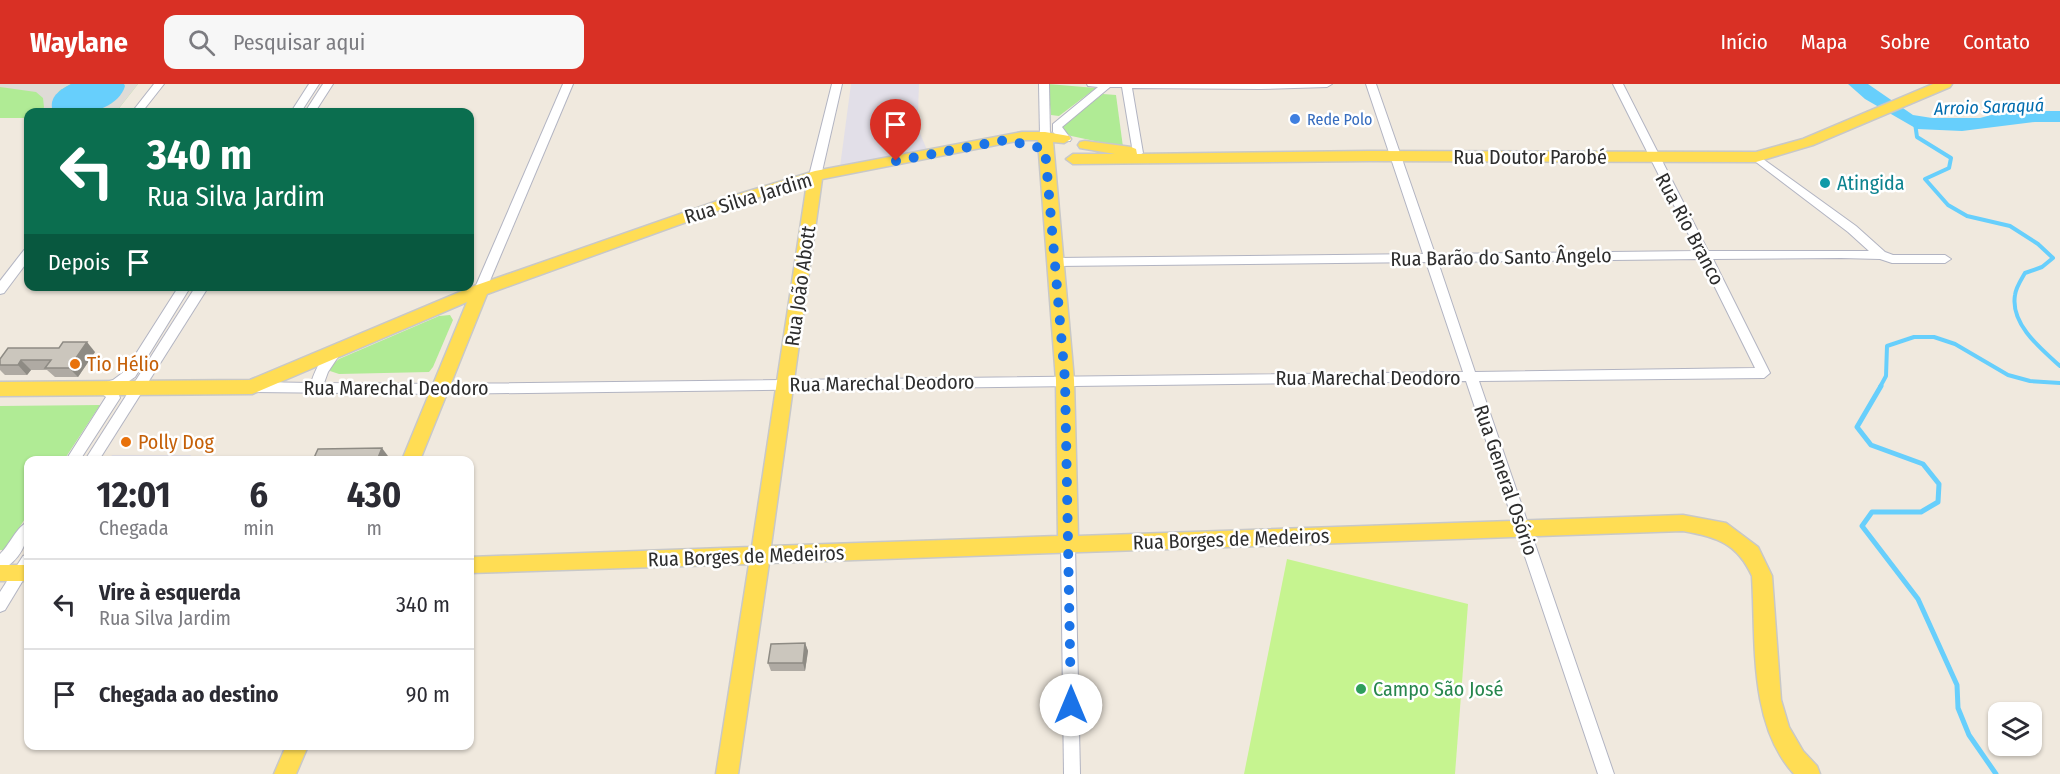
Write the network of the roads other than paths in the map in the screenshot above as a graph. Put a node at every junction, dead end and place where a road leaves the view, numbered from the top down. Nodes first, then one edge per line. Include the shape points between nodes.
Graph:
1 (159, 84) edge
2 (568, 84) edge
3 (837, 84) edge
4 (1044, 84) edge
5 (1092, 84) edge
6 (1327, 84) edge
7 (1371, 84) edge
8 (1618, 84) edge
9 (1946, 84) edge
10 (1106, 86) junction
11 (1127, 86) junction
12 (312, 87) edge
13 (326, 87) edge
14 (140, 108) edge
15 (299, 108) edge
16 (313, 108) edge
17 (1065, 139) junction
18 (1048, 145) junction
19 (1085, 145) junction
20 (1138, 153) junction
21 (1394, 156) junction
22 (1756, 157) junction
23 (1653, 158) junction
24 (1070, 159) junction
25 (1174, 159) junction
26 (815, 176) junction
27 (1049, 179) junction
28 (1705, 255) junction
29 (1881, 255) junction
30 (24, 258) edge
31 (1428, 258) junction
32 (1945, 258) dead end
33 (1056, 262) junction
34 (0, 290) edge
35 (182, 291) edge
36 (200, 291) edge
37 (476, 298) junction
38 (170, 310) junction
39 (188, 310) junction
40 (334, 354) junction
41 (1764, 373) joint
42 (1471, 377) junction
43 (1065, 380) junction
44 (786, 384) junction
45 (252, 387) junction
46 (102, 388) junction
47 (316, 388) junction
48 (0, 389) edge
49 (138, 389) junction
50 (440, 389) junction
51 (76, 456) edge
52 (95, 456) edge
53 (413, 456) edge
54 (1522, 528) junction
55 (24, 534) edge
56 (1068, 545) junction
57 (760, 555) junction
58 (0, 564) edge
59 (474, 565) edge
60 (24, 569) edge
61 (24, 572) edge
62 (0, 573) edge
63 (0, 605) edge
64 (295, 750) edge
65 (285, 774) edge
66 (727, 774) edge
67 (1072, 774) edge
68 (1606, 774) edge
69 (1809, 774) edge

1 - 14 street
2 - 37 street
3 - 26 street, Rua João Abott
4 - 18 street
5 - 10 street
6 - 11 street
7 - 21 street, Rua General Osório
8 - 23 street, Rua Rio Branco
9 - 22 main road, Rua Doutor Parobé via 1808,142
10 - 11 street
10 - 17 street via 1057,126
11 - 20 street
12 - 13 street
12 - 15 street
13 - 16 street
17 - 18 main road
17 - 19 main road, Rua Doutor Parobé
18 - 24 main road, Rua Silva Jardim via 1058,157
18 - 26 main road, Rua Silva Jardim via 1006,140
18 - 27 main road
19 - 20 main road, Rua Doutor Parobé
19 - 24 main road via 1085,154
20 - 25 main road, Rua Doutor Parobé
21 - 23 main road, Rua Doutor Parobé
21 - 25 main road, Rua Doutor Parobé
21 - 31 street, Rua General Osório
22 - 23 main road, Rua Doutor Parobé
22 - 29 street
23 - 28 street, Rua Rio Branco
24 - 25 main road, Rua Doutor Parobé
24 - 27 main road
26 - 37 main road, Rua Silva Jardim via 734,200 498,284
26 - 44 main road, Rua João Abott
27 - 33 main road
28 - 29 street, Rua Barão do Santo Ângelo
28 - 31 street, Rua Barão do Santo Ângelo
28 - 41 street, Rua Rio Branco
29 - 32 street, Rua Barão do Santo Ângelo via 1892,259
30 - 34 street
31 - 33 street, Rua Barão do Santo Ângelo
31 - 42 street, Rua General Osório
33 - 43 main road
35 - 38 street
36 - 39 street
37 - 40 main road via 437,308
37 - 50 main road
38 - 39 street
38 - 46 street via 130,374 118,384
39 - 49 street
40 - 45 main road
40 - 47 street via 322,370
41 - 42 street, Rua Marechal Deodoro
42 - 43 street, Rua Marechal Deodoro
42 - 54 street, Rua General Osório
43 - 44 street, Rua Marechal Deodoro
43 - 56 main road
44 - 50 street, Rua Marechal Deodoro
44 - 57 main road, Rua João Abott
45 - 47 street, Rua Marechal Deodoro
45 - 49 main road, Rua Marechal Deodoro
46 - 48 main road, Rua Marechal Deodoro
46 - 49 main road, Rua Marechal Deodoro
46 - 51 street via 112,393 113,398
47 - 50 street, Rua Marechal Deodoro
49 - 52 street
50 - 53 main road
54 - 56 main road, Rua Borges de Medeiros
54 - 68 street, Rua General Osório
54 - 69 main road, Rua Borges de Medeiros via 1683,523 1719,529 1751,553 1762,576 1770,700 1779,730 1795,759
55 - 58 street
56 - 57 main road, Rua Borges de Medeiros
56 - 67 street
57 - 59 main road, Rua Borges de Medeiros
57 - 66 main road, Rua João Abott
60 - 62 main road
61 - 63 street
64 - 65 main road

